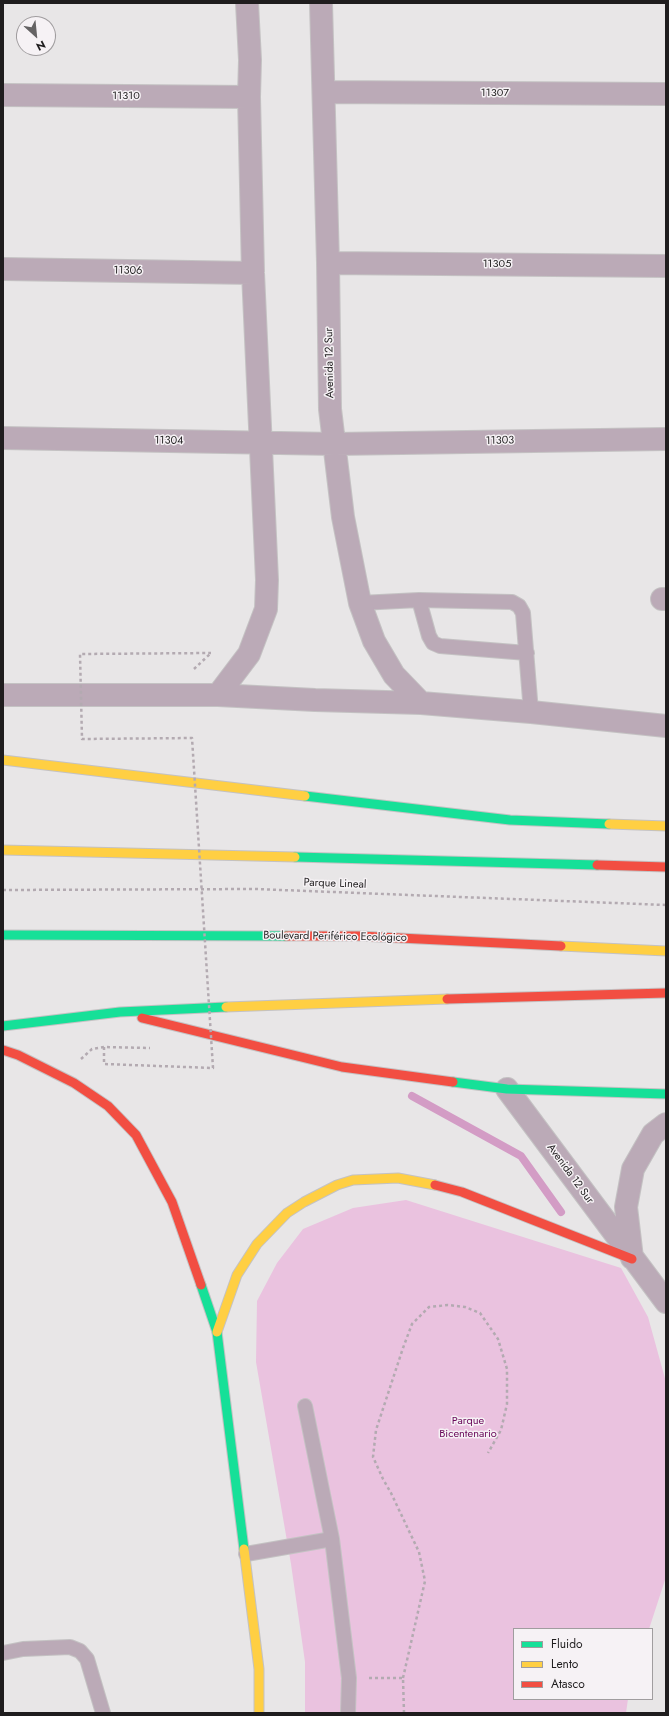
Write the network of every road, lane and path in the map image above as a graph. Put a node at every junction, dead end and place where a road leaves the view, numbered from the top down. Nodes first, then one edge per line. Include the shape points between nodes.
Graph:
1 (247, 3) edge
2 (321, 3) edge
3 (324, 92) junction
4 (666, 94) edge
5 (3, 95) edge
6 (248, 97) junction
7 (328, 263) junction
8 (666, 266) edge
9 (3, 269) edge
10 (253, 273) junction
11 (3, 438) edge
12 (666, 439) edge
13 (260, 443) junction
14 (335, 444) junction
15 (419, 600) junction
16 (360, 602) junction
17 (211, 653) dead end
18 (526, 653) junction
19 (3, 695) edge
20 (218, 695) junction
21 (421, 703) junction
22 (531, 712) junction
23 (666, 726) edge
24 (3, 760) edge
25 (666, 826) edge
26 (3, 850) edge
27 (666, 867) edge
28 (3, 890) edge
29 (666, 905) edge
30 (3, 935) edge
31 (666, 951) edge
32 (666, 994) edge
33 (120, 1012) junction
34 (3, 1026) edge
35 (104, 1047) junction
36 (150, 1048) dead end
37 (205, 1048) dead end
38 (212, 1048) dead end
39 (3, 1050) edge
40 (74, 1083) junction
41 (507, 1089) junction
42 (666, 1094) edge
43 (666, 1124) edge
44 (632, 1259) junction
45 (666, 1302) edge
46 (217, 1332) junction
47 (304, 1406) dead end
48 (488, 1453) dead end
49 (332, 1539) junction
50 (246, 1554) junction
51 (3, 1653) edge
52 (349, 1678) junction
53 (403, 1678) junction
54 (103, 1713) edge
55 (259, 1713) edge
56 (348, 1713) edge
57 (404, 1713) edge

1 - 6 street via 250,60
2 - 3 street, Avenida 12 Sur
3 - 4 street, 11307
3 - 7 street, Avenida 12 Sur
5 - 6 street, 11310
6 - 10 street
7 - 8 street, 11305
7 - 14 street, Avenida 12 Sur via 330,409
9 - 10 street, 11306
10 - 13 street
11 - 13 street, 11304
12 - 14 street, 11303
13 - 14 street, 11304
13 - 20 street via 268,580 266,609 249,654
14 - 16 street, Avenida 12 Sur via 343,517
15 - 16 lane
15 - 18 lane via 433,643 440,646
15 - 18 lane via 512,602 519,606 523,613
16 - 21 street, Avenida 12 Sur via 374,641 394,675
17 - 35 path, bridge via 80,654 82,739 192,738 213,1068 104,1064
18 - 22 lane
19 - 20 street
20 - 21 street
21 - 22 street
22 - 23 street
24 - 25 main road via 510,820
26 - 27 main road
28 - 29 path, Parque Lineal via 256,888
30 - 31 main road, Boulevard Periférico Ecológico via 359,936
32 - 33 main road via 359,1001
33 - 34 main road
33 - 41 main road via 342,1067
35 - 36 path
35 - 40 path via 92,1049 81,1058 76,1068
37 - 38 path
39 - 40 main road
40 - 46 main road via 108,1106 136,1135 155,1168 172,1202
41 - 42 main road
41 - 44 street, Avenida 12 Sur
43 - 44 street via 653,1134 633,1169 626,1207
44 - 45 street, Avenida 12 Sur
44 - 46 main road via 462,1192 398,1178 353,1180 337,1185 287,1213 257,1244 238,1275
46 - 50 main road
47 - 49 lane
48 - 53 path via 501,1430 508,1404 507,1369 498,1339 480,1313 465,1307 429,1307 412,1324 376,1430 374,1448 374,1457 383,1479 419,1552 425,1581
49 - 50 lane
49 - 52 lane
50 - 55 main road via 259,1668
51 - 54 lane via 23,1649 70,1647 80,1651 86,1659
52 - 53 path
52 - 56 lane
53 - 57 path

